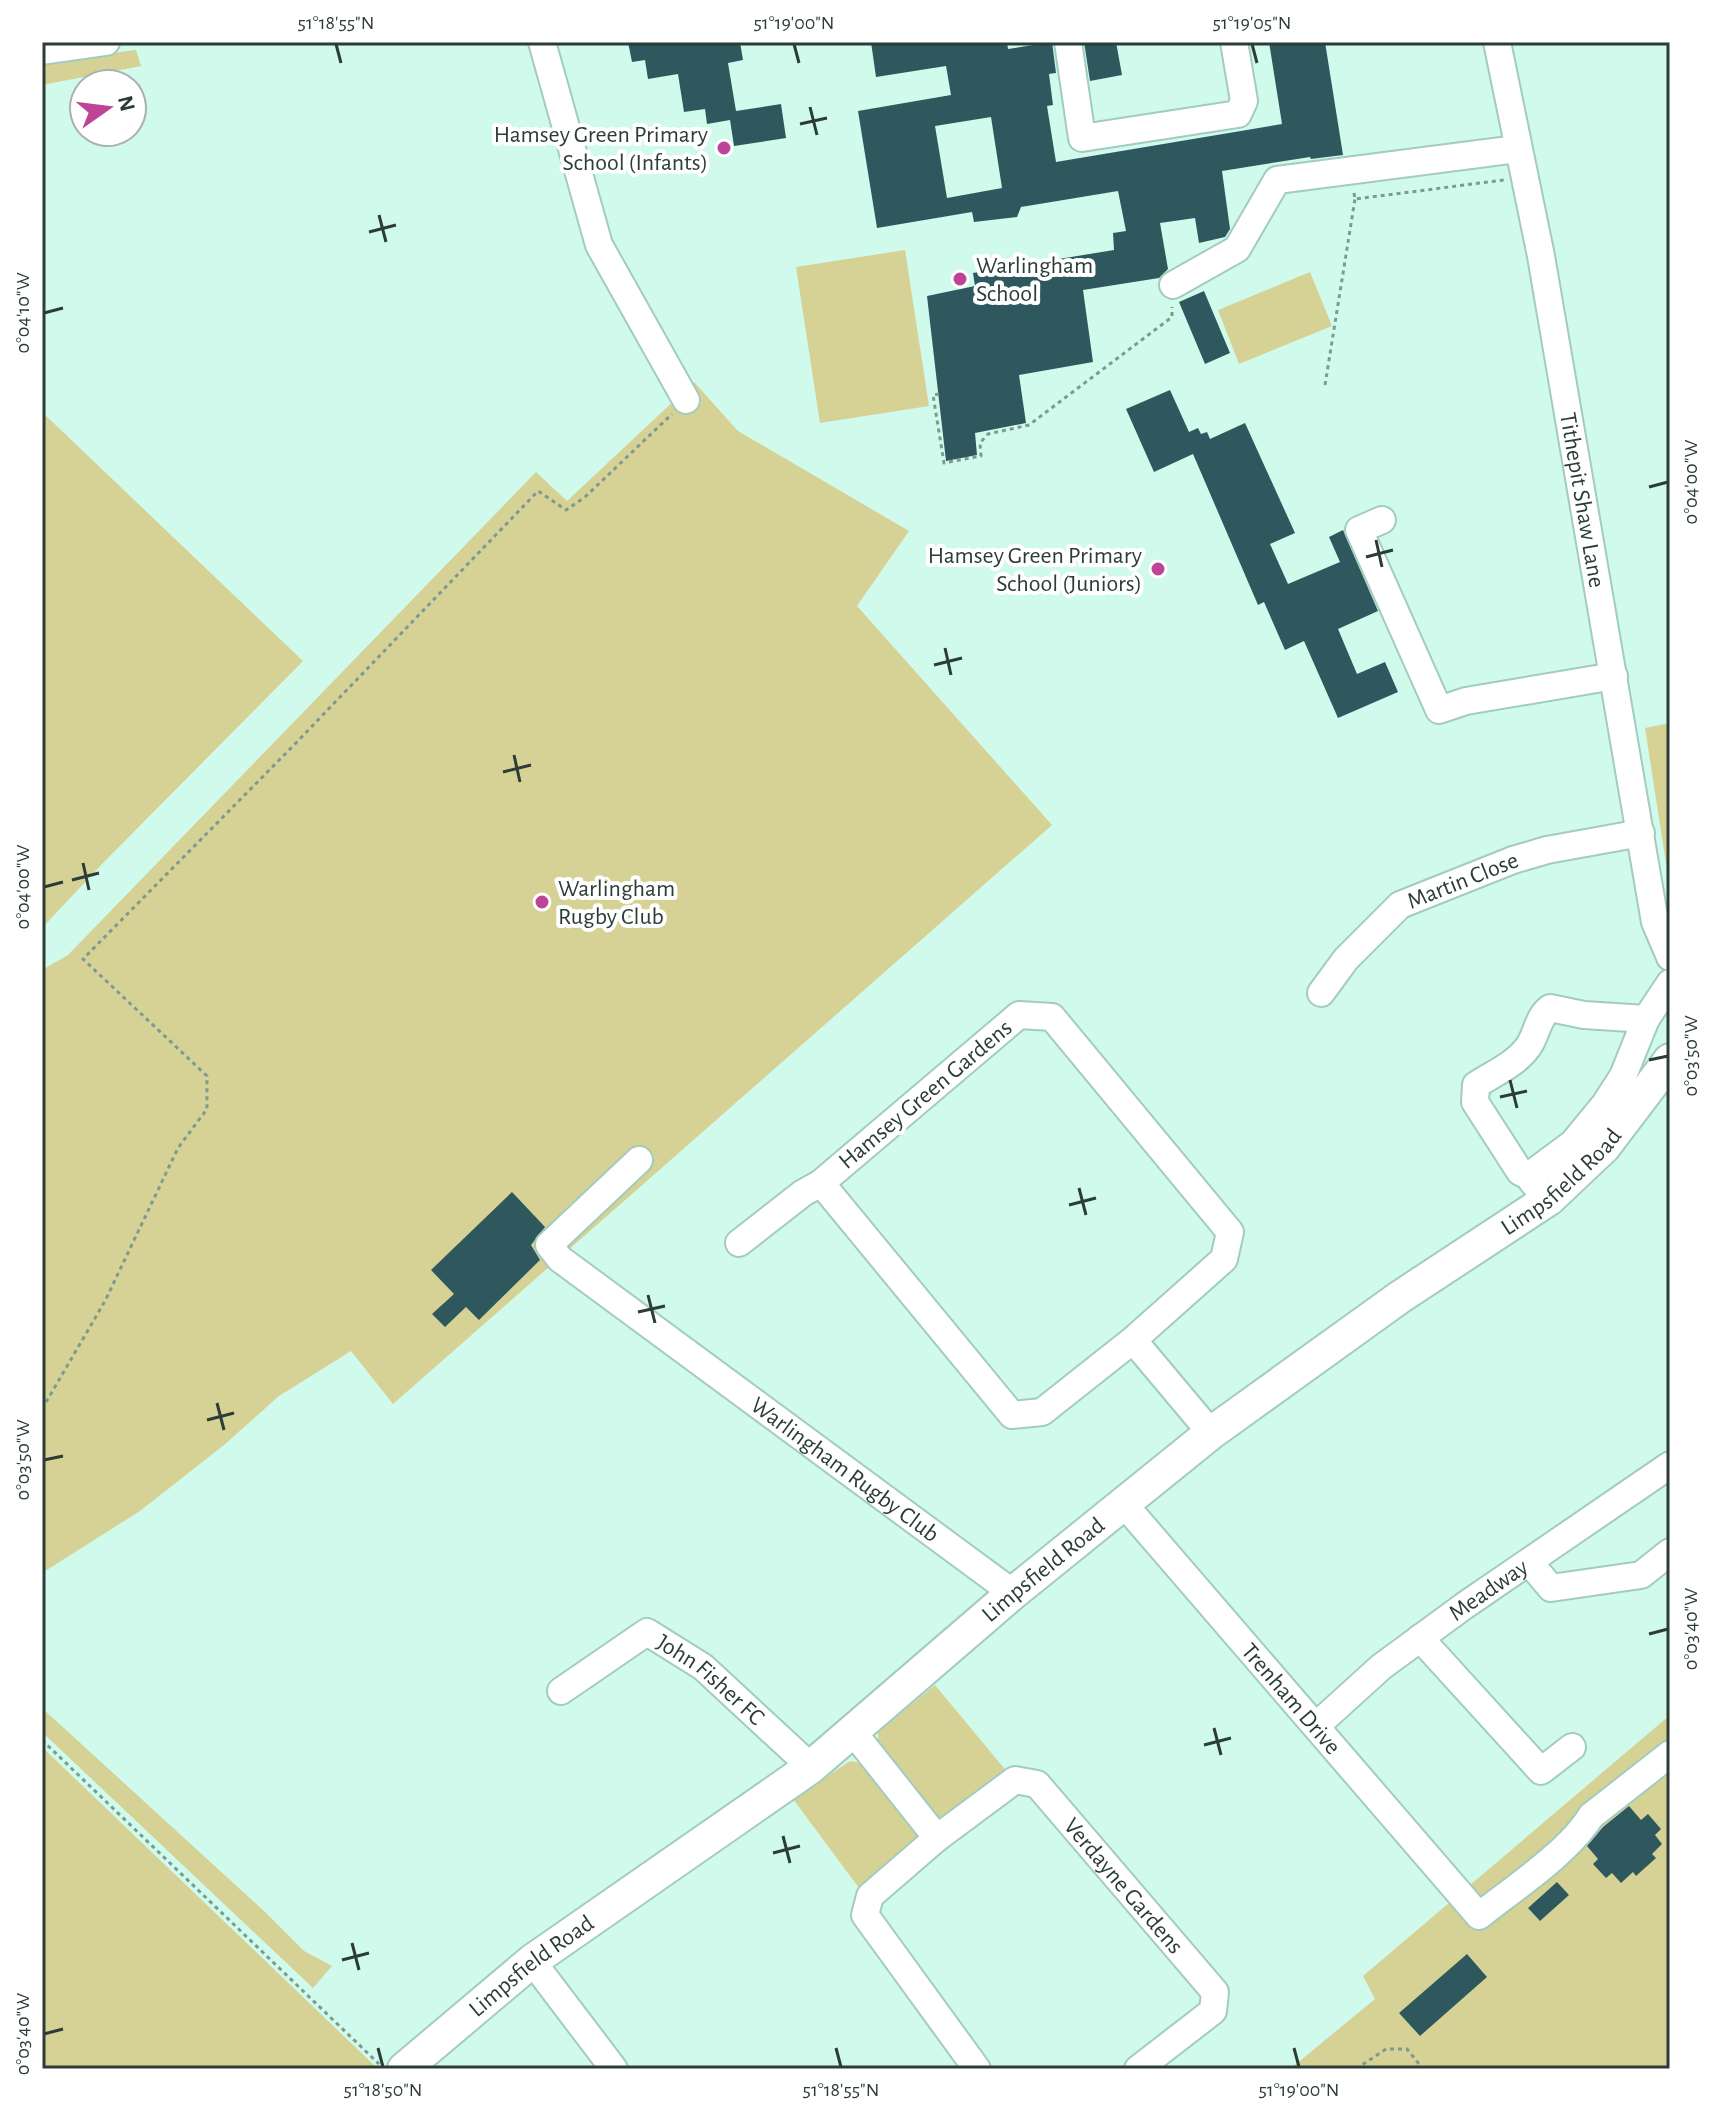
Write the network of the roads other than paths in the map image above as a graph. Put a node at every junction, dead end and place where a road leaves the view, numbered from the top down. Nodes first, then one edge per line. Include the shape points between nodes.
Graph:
1 (106, 42) edge
2 (542, 42) edge
3 (1068, 42) edge
4 (1234, 42) edge
5 (1497, 42) edge
6 (42, 51) edge
7 (1517, 149) junction
8 (1173, 285) road end
9 (686, 400) road end
10 (1382, 520) dead end
11 (1614, 676) junction
12 (1641, 833) junction
13 (1670, 957) edge
14 (1670, 983) edge
15 (1321, 993) dead end
16 (1646, 1019) junction
17 (1670, 1060) edge
18 (639, 1160) dead end
19 (821, 1183) junction
20 (1539, 1188) junction
21 (739, 1243) dead end
22 (1133, 1340) junction
23 (1211, 1433) junction
24 (1670, 1465) edge
25 (1123, 1503) junction
26 (1670, 1552) edge
27 (1529, 1562) junction
28 (1013, 1593) junction
29 (1420, 1638) junction
30 (561, 1691) dead end
31 (1316, 1726) junction
32 (853, 1732) junction
33 (1572, 1747) dead end
34 (1670, 1754) edge
35 (811, 1767) junction
36 (937, 1838) junction
37 (532, 1961) junction
38 (404, 2069) edge
39 (614, 2069) edge
40 (977, 2069) edge
41 (1138, 2069) edge

1 - 6 street
2 - 9 street via 599,245
3 - 4 street via 1082,138 1238,114 1244,101
5 - 7 street, Tithepit Shaw Lane
7 - 8 street via 1277,180 1237,249
7 - 11 street, Tithepit Shaw Lane via 1541,256
10 - 11 street via 1359,530 1439,710
11 - 12 street, Tithepit Shaw Lane
12 - 13 street, Tithepit Shaw Lane via 1655,922
12 - 15 street, Martin Close via 1513,860 1400,905 1346,959
14 - 16 street
16 - 20 street via 1623,1076
16 - 20 street via 1550,1008 1527,1049 1476,1085 1475,1102 1520,1172
17 - 20 main road, Limpsfield Road via 1604,1147
18 - 28 street, Warlingham Rugby Club via 549,1245 560,1259
19 - 21 street
19 - 22 street, Hamsey Green Gardens via 1012,1415 1042,1412
19 - 22 street, Hamsey Green Gardens via 1019,1015 1052,1017 1230,1232 1224,1259
20 - 23 main road, Limpsfield Road via 1400,1297
22 - 23 street
23 - 25 main road, Limpsfield Road
24 - 27 street, Meadway
25 - 28 main road, Limpsfield Road
25 - 31 street, Trenham Drive
26 - 27 street via 1641,1575 1551,1588
27 - 29 street, Meadway
28 - 32 main road, Limpsfield Road
29 - 31 street, Meadway
29 - 33 street via 1541,1771
30 - 35 street, John Fisher FC via 647,1632 703,1667
31 - 34 street, Trenham Drive via 1479,1916
32 - 35 main road, Limpsfield Road
32 - 36 street
35 - 37 main road, Limpsfield Road
36 - 40 street, Verdayne Gardens via 870,1896 865,1915
36 - 41 street, Verdayne Gardens via 1015,1780 1037,1784 1215,1992 1213,2011
37 - 38 main road, Limpsfield Road
37 - 39 street

